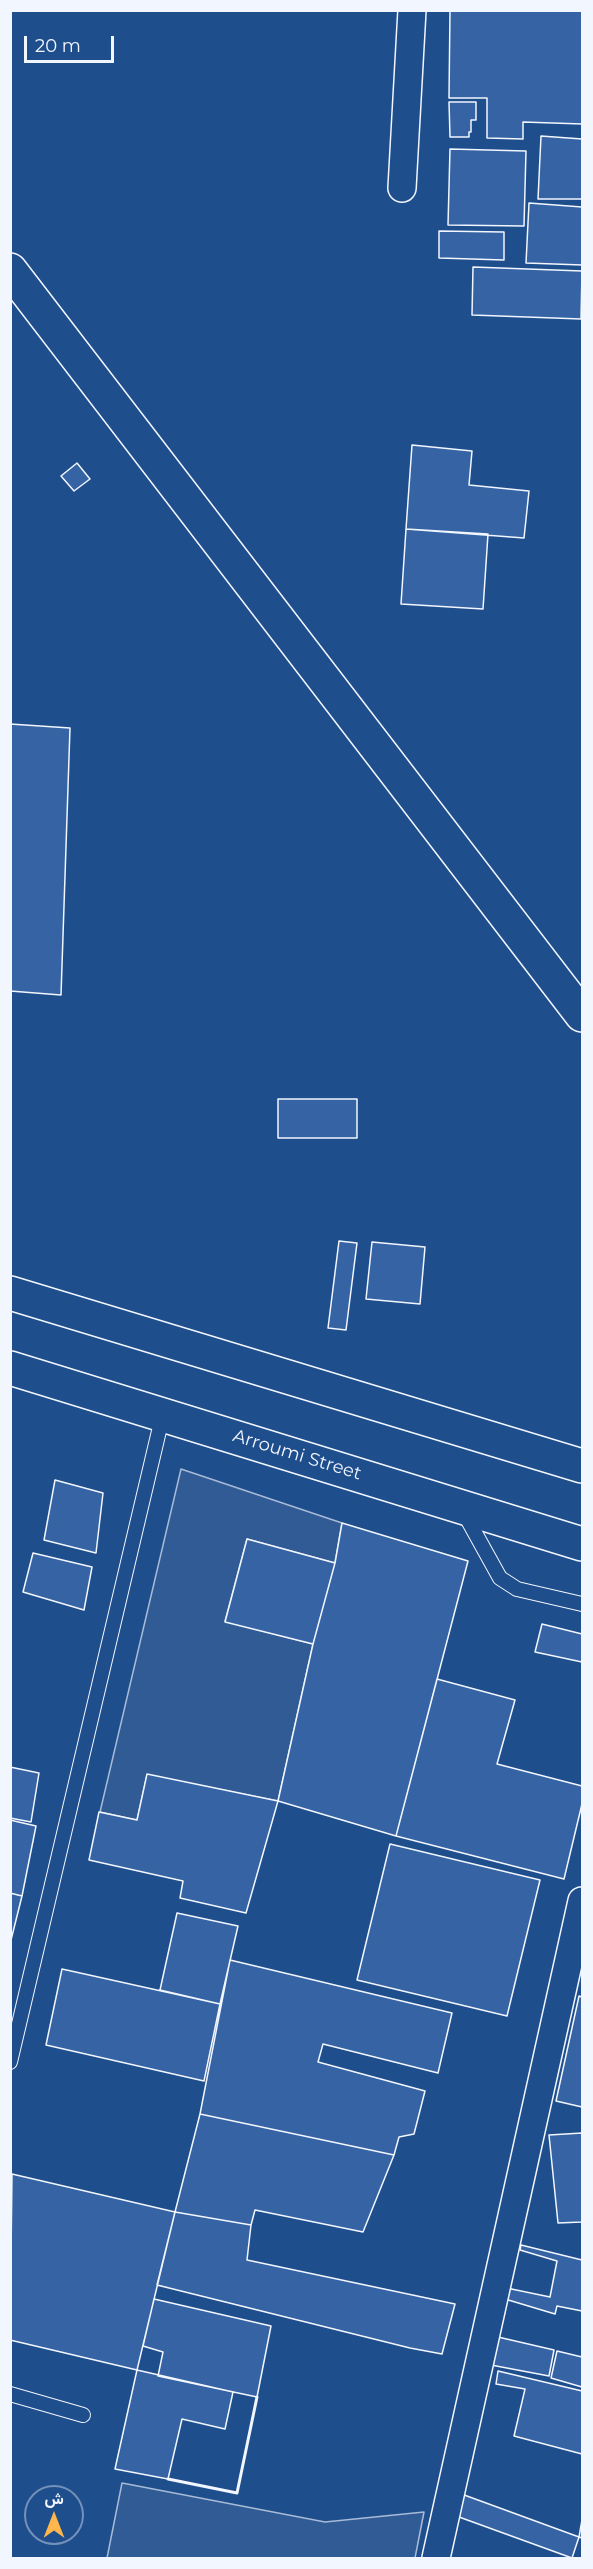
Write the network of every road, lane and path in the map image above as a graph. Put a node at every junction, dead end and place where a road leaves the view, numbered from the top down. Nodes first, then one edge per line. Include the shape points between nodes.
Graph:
1 (412, 10) edge
2 (402, 188) dead end
3 (10, 270) edge
4 (582, 1015) edge
5 (10, 1293) edge
6 (10, 1368) edge
7 (163, 1414) junction
8 (582, 1466) edge
9 (460, 1506) junction
10 (582, 1544) edge
11 (582, 1605) edge
12 (582, 1901) edge
13 (10, 2062) edge
14 (10, 2394) edge
15 (83, 2415) dead end
16 (436, 2559) edge

1 - 2 street
3 - 4 main road
5 - 8 main road
6 - 7 main road, Arroumi Street
7 - 9 main road, Arroumi Street
7 - 13 lane
9 - 10 main road, Arroumi Street
9 - 11 lane via 500,1578 517,1589
12 - 16 street
14 - 15 lane

